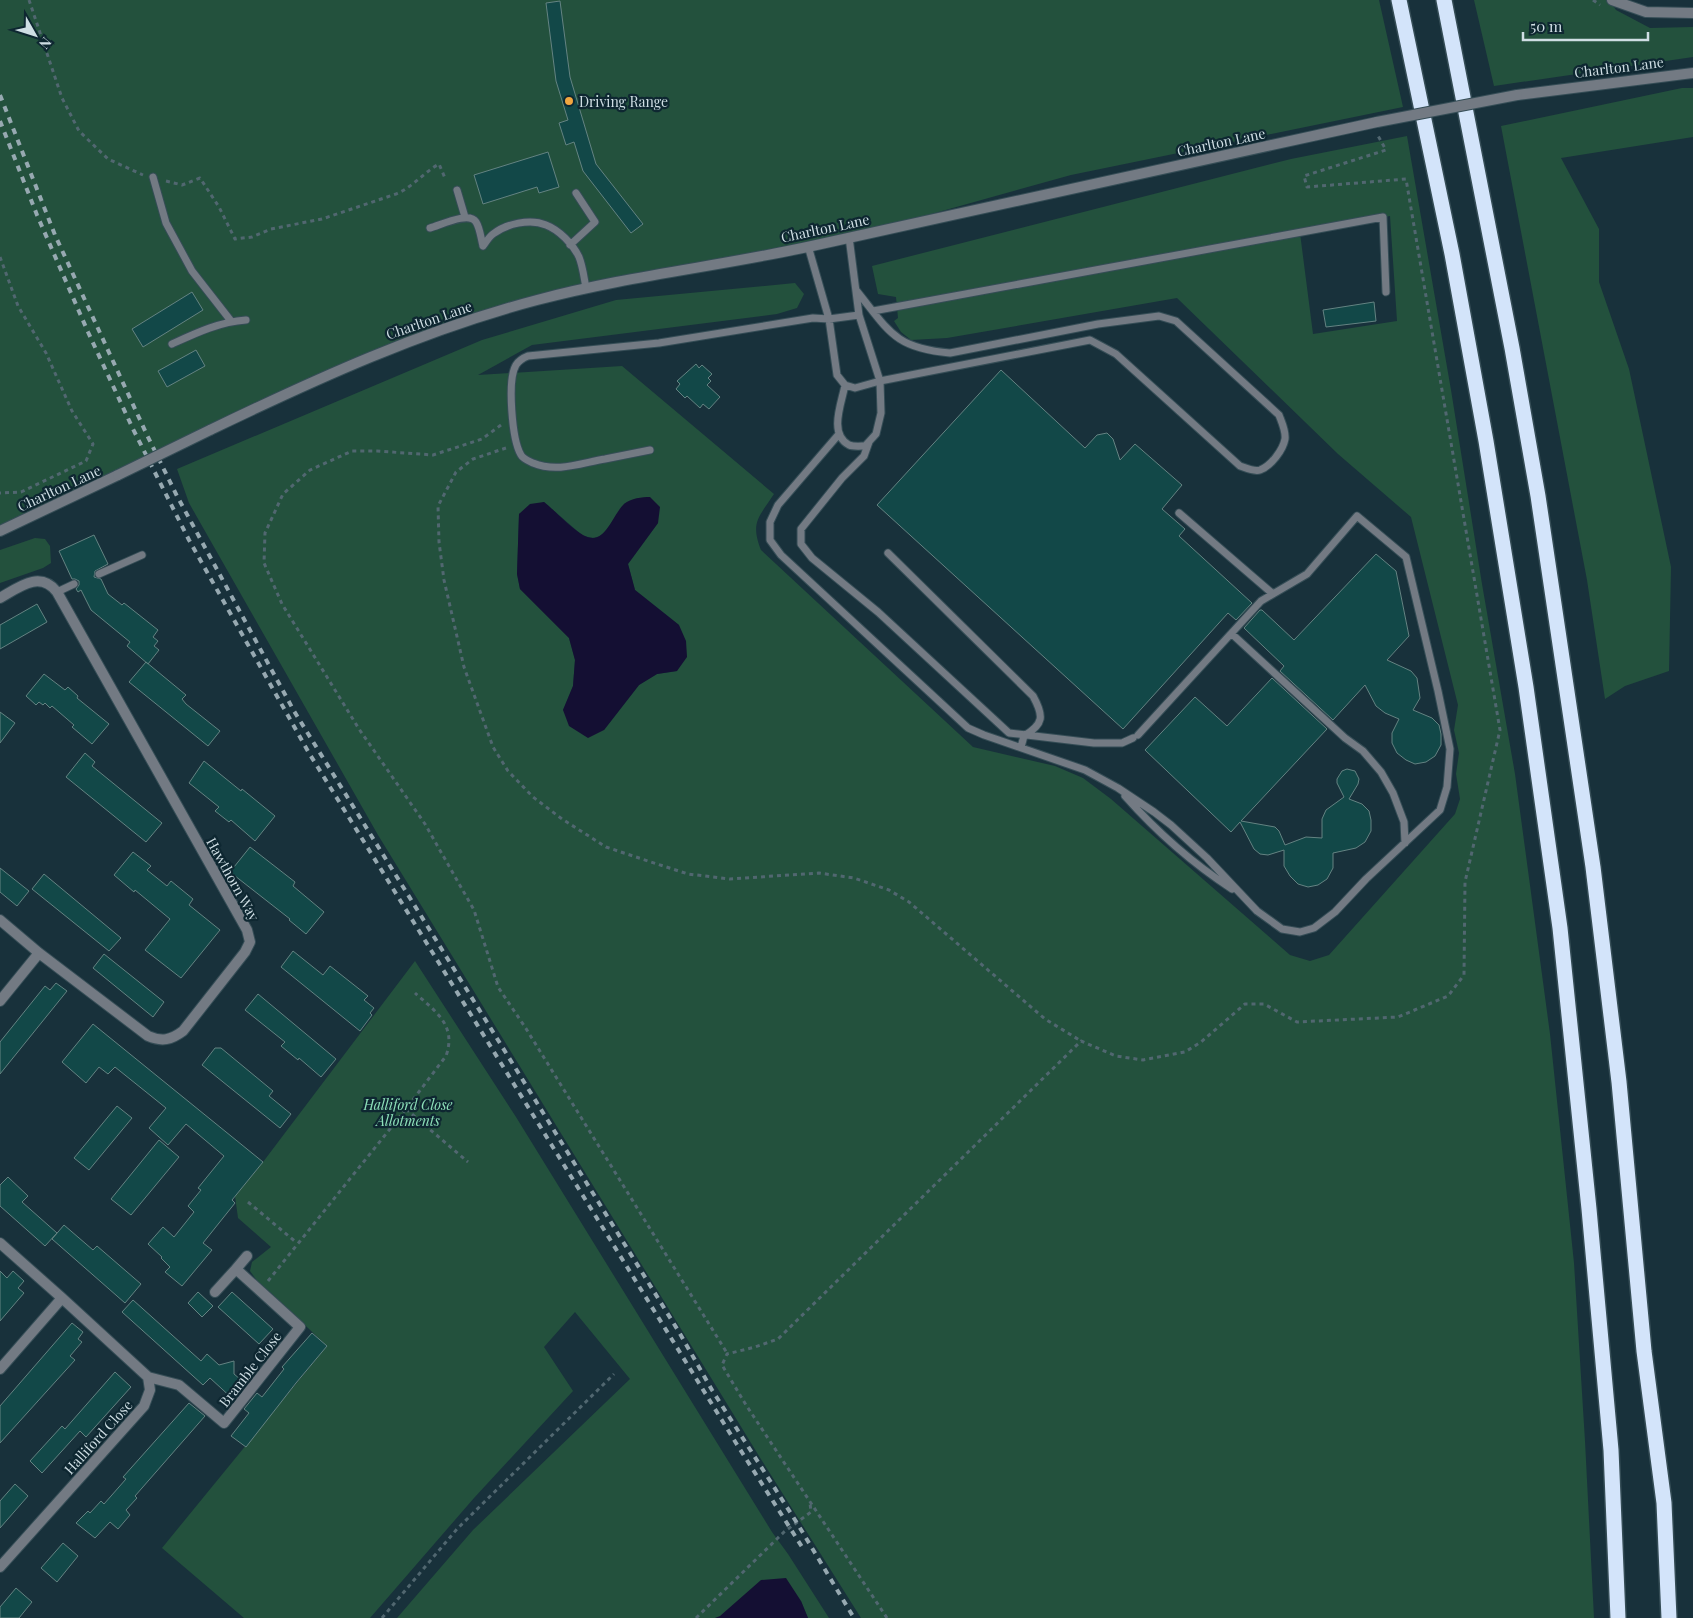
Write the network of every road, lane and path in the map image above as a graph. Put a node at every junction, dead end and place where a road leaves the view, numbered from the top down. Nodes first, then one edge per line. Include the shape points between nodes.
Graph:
1 (29, 0) edge
2 (1399, 0) edge
3 (1444, 0) edge
4 (1612, 0) edge
5 (1693, 13) edge
6 (1693, 73) edge
7 (1374, 123) junction
8 (153, 177) junction
9 (445, 178) dead end
10 (457, 190) dead end
11 (576, 193) dead end
12 (466, 217) junction
13 (430, 228) dead end
14 (849, 237) junction
15 (570, 245) junction
16 (808, 246) junction
17 (0, 257) edge
18 (586, 288) junction
19 (856, 290) junction
20 (1386, 292) dead end
21 (873, 312) junction
22 (859, 314) junction
23 (829, 319) junction
24 (246, 320) dead end
25 (231, 321) junction
26 (172, 344) dead end
27 (880, 381) junction
28 (845, 385) junction
29 (512, 417) junction
30 (839, 434) junction
31 (869, 442) junction
32 (517, 446) junction
33 (650, 450) dead end
34 (0, 493) edge
35 (1179, 513) dead end
36 (0, 531) edge
37 (888, 553) dead end
38 (142, 555) dead end
39 (99, 574) dead end
40 (74, 584) dead end
41 (58, 592) junction
42 (1273, 594) junction
43 (0, 598) edge
44 (1232, 634) junction
45 (1024, 736) junction
46 (1021, 748) junction
47 (1118, 788) junction
48 (1405, 842) junction
49 (1240, 894) junction
50 (0, 920) edge
51 (39, 953) junction
52 (414, 993) dead end
53 (0, 1001) edge
54 (1081, 1041) junction
55 (406, 1109) junction
56 (468, 1162) dead end
57 (248, 1202) dead end
58 (297, 1243) junction
59 (0, 1244) edge
60 (247, 1256) dead end
61 (236, 1269) junction
62 (215, 1292) dead end
63 (262, 1293) junction
64 (62, 1298) junction
65 (727, 1354) junction
66 (0, 1370) edge
67 (614, 1374) dead end
68 (148, 1377) junction
69 (810, 1503) junction
70 (0, 1567) edge
71 (382, 1618) edge
72 (696, 1618) edge
73 (887, 1618) edge
74 (1618, 1618) edge
75 (1669, 1618) edge

1 - 8 path via 62,98 79,131 108,159
2 - 74 highway via 1452,254 1486,441 1526,687 1558,918 1611,1450
3 - 75 highway via 1538,496 1593,867 1644,1351 1664,1503
4 - 5 street via 1646,12
6 - 7 street, Charlton Lane, bridge via 1517,95
7 - 14 street, Charlton Lane
7 - 54 path via 1386,150 1304,176 1307,187 1406,179 1500,730 1465,882 1464,975 1448,996 1398,1017 1297,1022 1264,1004 1245,1004 1185,1052 1143,1060 1116,1056
8 - 9 path via 182,185 200,178 235,239 322,220 396,194 408,189 439,164
8 - 25 lane via 166,223 187,264
10 - 12 lane
11 - 15 lane via 595,222
12 - 13 lane
12 - 15 lane via 476,222 483,246 508,226 526,222 545,224
14 - 16 street, Charlton Lane
14 - 19 lane
15 - 18 lane via 578,257
16 - 18 street, Charlton Lane
16 - 23 lane
17 - 34 path via 18,306 46,353 72,411 93,444 86,461 21,492
18 - 36 street, Charlton Lane, bridge via 489,314 392,347 299,386
19 - 21 lane
19 - 22 lane
20 - 21 lane via 1383,217
21 - 27 lane via 895,337 909,345 950,353 1098,324 1159,316 1176,321 1279,415 1285,441 1271,462 1259,470 1240,466 1116,354 1090,340
22 - 23 lane
22 - 27 lane
23 - 28 lane via 837,375
23 - 29 lane via 813,318 659,343 528,356 515,366
24 - 25 lane
25 - 26 lane
27 - 28 lane via 855,388
27 - 31 lane via 881,413 876,434
28 - 30 lane via 838,420
29 - 32 lane
29 - 65 path via 482,439 433,455 352,451 310,470 283,494 265,533 264,563 282,604 359,729 425,824 474,910 498,988
30 - 31 lane via 850,445 865,446
30 - 46 lane via 778,505 770,522 770,540 781,555 968,728
31 - 45 lane via 864,456 842,478 802,529 801,544 812,558 878,612 1009,733
32 - 33 lane via 527,460 561,468
32 - 54 path via 473,459 456,472 438,506 444,580 464,667 493,747 508,771 533,797 606,847 688,874 730,879 819,873 854,878 889,890 908,902 1045,1019
35 - 42 lane
37 - 45 lane via 1033,696 1041,718 1036,729
38 - 39 lane
40 - 41 lane
41 - 43 street via 37,580
41 - 51 street, Hawthorn Way via 247,930 250,942 246,952 183,1031 166,1040 148,1036
42 - 44 lane via 1261,601
42 - 48 lane via 1307,574 1357,516 1406,557 1450,749 1447,787 1440,810
44 - 45 lane via 1136,737 1122,743 1094,743
44 - 48 lane via 1363,751 1381,772 1404,822
45 - 46 lane
46 - 47 lane via 1085,770
47 - 49 lane via 1148,822 1208,873
47 - 49 lane via 1171,825 1208,858
48 - 49 lane via 1335,912 1314,928 1300,932 1282,929
50 - 51 street, Hawthorn Way
51 - 53 street
52 - 55 path via 440,1016 447,1028 448,1048 446,1056
54 - 65 path via 778,1339
55 - 56 path
55 - 58 path
57 - 58 path
58 - 63 path
59 - 64 street
60 - 61 street
61 - 62 street
61 - 63 street, Bramble Close
63 - 68 street, Bramble Close via 300,1328 224,1423 179,1385
64 - 66 street
64 - 68 street
65 - 69 path via 722,1365
67 - 71 path via 457,1529
68 - 70 street, Halliford Close via 150,1390 144,1406
69 - 72 path via 811,1512 784,1532
69 - 73 path

